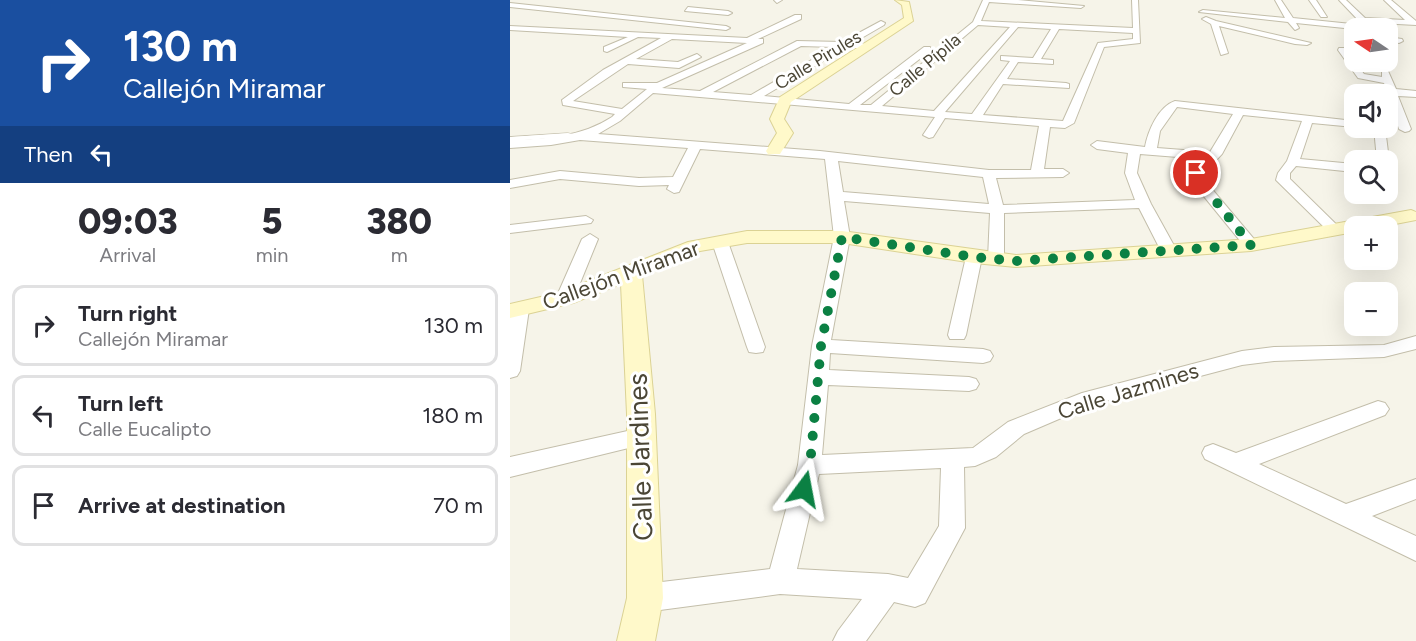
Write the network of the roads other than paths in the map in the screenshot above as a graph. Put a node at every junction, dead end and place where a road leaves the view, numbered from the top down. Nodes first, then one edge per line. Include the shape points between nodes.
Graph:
1 (900, 0) edge
2 (998, 0) edge
3 (1135, 0) edge
4 (1278, 0) edge
5 (1312, 0) edge
6 (1342, 0) edge
7 (1387, 0) edge
8 (724, 2) dead end
9 (986, 2) edge
10 (1030, 2) edge
11 (1069, 3) edge
12 (510, 5) edge
13 (688, 9) dead end
14 (704, 10) junction
15 (728, 13) dead end
16 (1324, 15) dead end
17 (798, 17) dead end
18 (978, 19) junction
19 (1076, 20) dead end
20 (1291, 20) junction
21 (881, 23) dead end
22 (1214, 23) junction
23 (1415, 23) edge
24 (1233, 24) junction
25 (1344, 25) edge
26 (1015, 26) junction
27 (510, 28) edge
28 (730, 28) dead end
29 (1056, 28) junction
30 (1296, 29) junction
31 (741, 30) dead end
32 (1136, 31) junction
33 (1398, 31) edge
34 (1404, 32) dead end
35 (602, 33) junction
36 (638, 35) junction
37 (945, 35) dead end
38 (1344, 35) edge
39 (670, 37) junction
40 (721, 39) junction
41 (735, 40) junction
42 (747, 40) junction
43 (586, 41) dead end
44 (1307, 44) dead end
45 (842, 45) junction
46 (866, 46) junction
47 (607, 49) dead end
48 (1342, 50) dead end
49 (1224, 53) dead end
50 (988, 57) junction
51 (1016, 59) junction
52 (626, 61) junction
53 (1035, 61) junction
54 (1050, 62) dead end
55 (1001, 81) junction
56 (1388, 84) edge
57 (626, 85) dead end
58 (1066, 86) dead end
59 (655, 88) junction
60 (1398, 93) edge
61 (702, 94) junction
62 (1416, 94) edge
63 (754, 98) junction
64 (785, 100) junction
65 (1398, 105) edge
66 (852, 106) junction
67 (875, 107) junction
68 (1240, 111) junction
69 (623, 112) junction
70 (940, 114) junction
71 (975, 118) junction
72 (1308, 119) junction
73 (1344, 123) edge
74 (1045, 124) junction
75 (1411, 130) edge
76 (929, 135) dead end
77 (578, 136) junction
78 (510, 139) edge
79 (510, 144) edge
80 (1096, 145) dead end
81 (695, 147) junction
82 (1134, 150) junction
83 (774, 151) junction
84 (1150, 151) junction
85 (1213, 156) junction
86 (831, 157) junction
87 (1293, 162) junction
88 (1344, 167) edge
89 (1064, 173) dead end
90 (989, 174) junction
91 (1037, 174) junction
92 (510, 184) edge
93 (837, 196) junction
94 (1143, 204) junction
95 (997, 209) junction
96 (1414, 217) edge
97 (586, 220) dead end
98 (510, 229) edge
99 (1335, 230) junction
100 (842, 237) junction
101 (590, 239) dead end
102 (720, 242) junction
103 (1251, 245) junction
104 (1169, 251) junction
105 (974, 257) junction
106 (996, 260) junction
107 (631, 272) junction
108 (565, 298) junction
109 (515, 310) edge
110 (957, 335) dead end
111 (1416, 342) edge
112 (821, 346) junction
113 (756, 347) dead end
114 (983, 356) dead end
115 (510, 371) edge
116 (817, 377) junction
117 (969, 384) dead end
118 (1378, 409) dead end
119 (641, 436) junction
120 (1213, 453) dead end
121 (953, 459) junction
122 (1236, 463) junction
123 (810, 465) junction
124 (510, 467) edge
125 (1416, 489) edge
126 (1345, 515) junction
127 (1416, 549) edge
128 (780, 581) junction
129 (888, 587) junction
130 (645, 598) junction
131 (636, 641) edge
132 (848, 641) edge

1 - 46 street, Calle Pirules via 906,4 910,17
2 - 9 street
2 - 10 street
3 - 32 street
4 - 20 street
5 - 16 street
6 - 23 street via 1363,20
7 - 23 street
8 - 14 street
9 - 11 street via 1080,9
9 - 18 street
10 - 11 street
12 - 28 street via 569,8
13 - 14 street
14 - 15 street
17 - 42 street
18 - 19 street
18 - 26 street
18 - 67 street, Calle Pípila
20 - 22 street via 1202,9 1205,18
20 - 25 street
20 - 30 street
21 - 45 street, Calle Pirules
22 - 24 street
22 - 49 street
24 - 30 street
24 - 44 street via 1235,28
26 - 29 street
26 - 50 street
27 - 35 street
29 - 32 street
29 - 53 street
30 - 38 street
31 - 40 street
32 - 74 street via 1134,43 1101,45 1068,123
33 - 34 street
35 - 36 street
35 - 43 street
36 - 39 street
36 - 47 street
37 - 66 street
39 - 40 street
39 - 52 street
40 - 41 street
41 - 42 street
41 - 52 street via 679,65
42 - 59 street via 760,41
45 - 46 street
45 - 61 street via 800,43
45 - 63 street, Calle Pirules
46 - 64 street
48 - 56 street via 1361,76 1386,77
50 - 51 street
50 - 70 street
51 - 53 street
51 - 55 street
52 - 69 street via 567,100 575,106
53 - 54 street
55 - 58 street
55 - 71 street
57 - 59 street
59 - 61 street
59 - 69 street
60 - 62 street
61 - 63 street
63 - 64 street
64 - 66 street
64 - 83 street via 777,120 785,133
65 - 75 street
66 - 67 street
67 - 70 street
68 - 72 street
68 - 84 street via 1175,104 1154,131
68 - 85 street
69 - 77 street via 616,120
70 - 71 street
70 - 76 street
71 - 74 street
72 - 73 street
72 - 87 street
74 - 91 street
77 - 78 lane
77 - 79 street
77 - 81 street
80 - 82 street
81 - 83 street
81 - 92 street via 677,185 560,175
82 - 84 street
82 - 94 street via 1131,174
83 - 86 street
84 - 85 street
85 - 103 street via 1196,173 1197,178
86 - 90 street
86 - 93 street
87 - 88 street
87 - 99 street via 1284,172 1283,180
89 - 91 street
90 - 91 street
90 - 95 street
93 - 95 street
93 - 100 street
94 - 95 street
94 - 104 street
95 - 106 street
96 - 99 street, Callejón Miramar
97 - 98 street
99 - 103 street, Callejón Miramar
100 - 102 street, Callejón Miramar via 747,237
100 - 105 street, Callejón Miramar
100 - 112 street
101 - 108 street
102 - 107 street, Callejón Miramar via 678,252
102 - 113 street
103 - 104 street, Callejón Miramar
104 - 106 street, Callejón Miramar
105 - 106 street, Callejón Miramar
105 - 110 street
107 - 108 street, Callejón Miramar
107 - 119 street, Calle Jardines
108 - 109 street, Callejón Miramar
109 - 115 street
111 - 121 street, Calle Jazmines via 1384,351 1242,358 1089,398 1016,428 975,458
112 - 114 street
112 - 116 street
116 - 117 street
116 - 123 street
118 - 122 street
119 - 124 street
119 - 130 street, Calle Jardines
120 - 122 street
121 - 123 street, Calle Jazmines
121 - 129 street via 949,534 915,593
122 - 126 street
123 - 128 street
125 - 126 street
126 - 127 street
128 - 129 street
128 - 130 street
129 - 132 street
130 - 131 street, Calle Jardines

